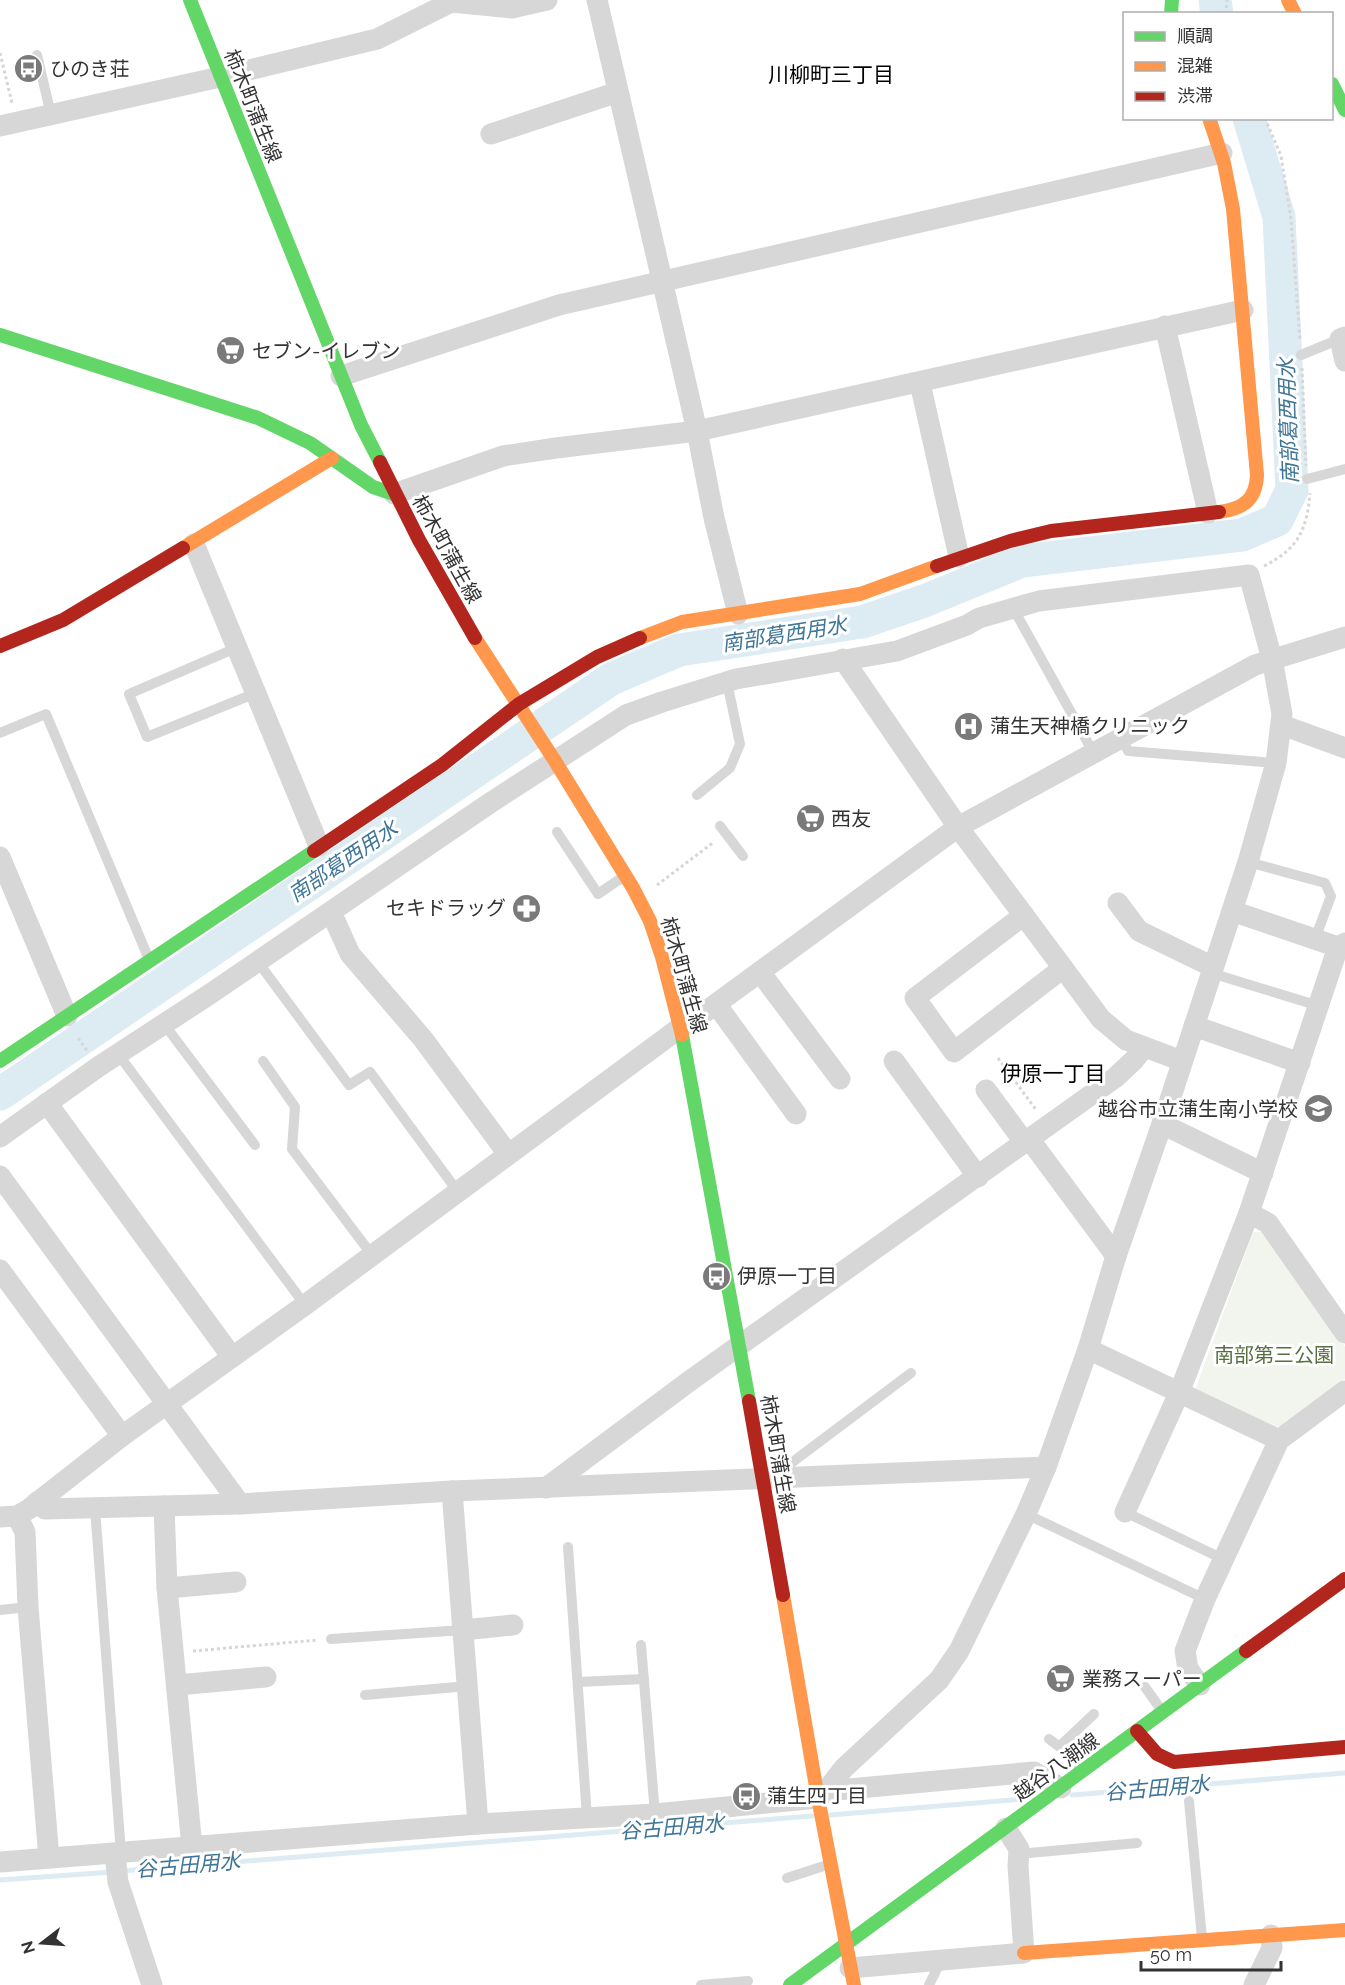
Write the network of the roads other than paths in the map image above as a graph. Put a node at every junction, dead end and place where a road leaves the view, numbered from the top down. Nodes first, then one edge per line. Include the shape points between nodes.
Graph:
1 (190, 0) edge
2 (547, 0) edge
3 (597, 0) edge
4 (37, 55) dead end
5 (220, 77) junction
6 (1333, 86) edge
7 (618, 92) junction
8 (1345, 110) edge
9 (51, 115) junction
10 (1210, 120) edge
11 (8, 124) edge
12 (491, 134) dead end
13 (1222, 153) junction
14 (661, 281) junction
15 (1243, 310) junction
16 (1165, 326) junction
17 (0, 335) edge
18 (1343, 338) edge
19 (1302, 355) dead end
20 (1345, 361) edge
21 (341, 376) junction
22 (920, 383) junction
23 (697, 431) junction
24 (332, 458) junction
25 (1345, 469) edge
26 (1307, 479) dead end
27 (394, 494) junction
28 (1208, 513) junction
29 (194, 544) junction
30 (959, 557) junction
31 (1013, 608) junction
32 (738, 614) junction
33 (1345, 637) edge
34 (0, 646) edge
35 (236, 648) junction
36 (1272, 658) junction
37 (843, 659) junction
38 (727, 682) junction
39 (255, 693) junction
40 (522, 708) junction
41 (1282, 725) junction
42 (0, 734) edge
43 (1121, 737) junction
44 (1345, 748) edge
45 (1093, 752) junction
46 (553, 758) junction
47 (1276, 763) junction
48 (697, 795) dead end
49 (720, 826) dead end
50 (958, 827) junction
51 (557, 832) dead end
52 (319, 846) junction
53 (742, 856) dead end
54 (0, 857) edge
55 (1248, 862) junction
56 (625, 875) junction
57 (1118, 903) dead end
58 (1232, 911) junction
59 (330, 912) junction
60 (1024, 915) junction
61 (1315, 939) junction
62 (1342, 945) edge
63 (149, 960) junction
64 (258, 962) junction
65 (1063, 968) junction
66 (1212, 970) junction
67 (760, 972) junction
68 (716, 1004) junction
69 (1319, 1006) junction
70 (67, 1016) junction
71 (164, 1024) junction
72 (1194, 1026) junction
73 (681, 1027) junction
74 (1144, 1047) junction
75 (118, 1054) junction
76 (0, 1061) edge
77 (263, 1061) dead end
78 (894, 1061) dead end
79 (1182, 1061) junction
80 (1300, 1063) junction
81 (840, 1079) dead end
82 (986, 1090) dead end
83 (47, 1103) junction
84 (796, 1114) dead end
85 (1162, 1124) junction
86 (0, 1137) edge
87 (1028, 1142) junction
88 (255, 1145) dead end
89 (508, 1154) junction
90 (1263, 1173) junction
91 (0, 1176) edge
92 (978, 1177) junction
93 (458, 1191) junction
94 (1249, 1214) junction
95 (372, 1255) junction
96 (1116, 1256) junction
97 (0, 1270) edge
98 (305, 1305) junction
99 (1345, 1333) edge
100 (740, 1346) junction
101 (1088, 1348) junction
102 (232, 1357) junction
103 (911, 1374) dead end
104 (1345, 1391) edge
105 (1179, 1392) junction
106 (168, 1403) junction
107 (122, 1436) junction
108 (1279, 1440) junction
109 (1046, 1467) junction
110 (766, 1479) junction
111 (546, 1488) junction
112 (452, 1491) junction
113 (37, 1502) junction
114 (240, 1504) junction
115 (164, 1506) junction
116 (95, 1508) junction
117 (1125, 1512) joint
118 (1026, 1514) junction
119 (9, 1517) edge
120 (568, 1546) dead end
121 (1223, 1559) junction
122 (1345, 1579) edge
123 (236, 1582) dead end
124 (167, 1588) junction
125 (1205, 1599) junction
126 (28, 1607) junction
127 (0, 1610) edge
128 (513, 1625) dead end
129 (463, 1630) junction
130 (331, 1639) road end
131 (641, 1645) dead end
132 (266, 1677) dead end
133 (644, 1679) junction
134 (578, 1682) junction
135 (177, 1685) junction
136 (1200, 1685) junction
137 (468, 1686) junction
138 (1145, 1687) dead end
139 (365, 1695) dead end
140 (1163, 1713) junction
141 (1094, 1714) dead end
142 (1137, 1731) junction
143 (1048, 1739) dead end
144 (1060, 1746) junction
145 (1345, 1747) edge
146 (1081, 1772) junction
147 (1061, 1788) junction
148 (822, 1794) junction
149 (1189, 1801) dead end
150 (656, 1814) junction
151 (588, 1817) junction
152 (478, 1824) junction
153 (1006, 1828) junction
154 (1137, 1844) dead end
155 (192, 1847) junction
156 (118, 1853) junction
157 (1019, 1854) junction
158 (49, 1858) junction
159 (0, 1862) edge
160 (831, 1865) junction
161 (787, 1878) dead end
162 (1345, 1930) edge
163 (1271, 1935) junction
164 (1202, 1941) junction
165 (845, 1945) junction
166 (1024, 1953) junction
167 (941, 1960) junction
168 (852, 1976) edge
169 (748, 1981) dead end
170 (152, 1985) edge
171 (701, 1985) edge
172 (790, 1985) edge
173 (929, 1985) edge
174 (1254, 1985) edge

1 - 5 street, 柿木町蒲生線
2 - 5 street via 512,8 451,2 377,39
3 - 7 street
4 - 9 lane
5 - 9 street
5 - 21 street, 柿木町蒲生線
6 - 8 street
7 - 12 street
7 - 14 street
9 - 11 street
10 - 13 street
13 - 14 street
13 - 15 street via 1231,188
14 - 21 street via 559,305
14 - 23 street
15 - 16 street
15 - 28 street via 1257,487 1237,510
16 - 22 street
16 - 28 street
17 - 24 street via 258,418
18 - 19 lane
18 - 20 street
21 - 27 street, 柿木町蒲生線
22 - 23 street
22 - 30 street
23 - 27 street via 503,456
23 - 32 street
24 - 27 street via 373,487
24 - 29 street
25 - 26 lane
27 - 40 street, 柿木町蒲生線 via 468,626
28 - 30 street via 1051,531
29 - 34 street via 63,620
29 - 35 street
30 - 32 street via 860,594
31 - 36 street via 1039,601 1249,575
31 - 37 street via 907,648
31 - 45 lane
32 - 40 street via 682,622 597,657
33 - 36 street
35 - 39 street
35 - 39 lane via 129,694 147,737
36 - 41 street
36 - 43 street
37 - 38 street
37 - 50 street
38 - 46 street via 626,715
38 - 48 lane via 740,744 730,768
39 - 52 street
40 - 46 street, 柿木町蒲生線
40 - 52 street
41 - 44 street
41 - 47 street
42 - 63 lane via 46,714
43 - 45 street
43 - 47 lane via 1128,751
45 - 50 street
46 - 56 street, 柿木町蒲生線
46 - 59 street
47 - 55 street
49 - 53 lane
50 - 60 street
50 - 67 street via 840,920
51 - 56 lane via 598,894
52 - 63 street
54 - 70 street
55 - 58 street
55 - 61 lane via 1325,883 1331,896
56 - 73 street, 柿木町蒲生線 via 650,921
57 - 66 street via 1139,931
58 - 61 street
58 - 66 street
59 - 64 street
59 - 89 street via 350,954 423,1039
60 - 65 street
60 - 65 street via 915,998 954,1052
61 - 62 street
62 - 69 street
63 - 70 street
64 - 71 street
64 - 93 lane via 349,1085 370,1072
65 - 74 street via 1101,1019 1126,1040
66 - 69 lane
66 - 72 street
67 - 68 street
67 - 81 street
68 - 73 street
68 - 84 street
69 - 80 street
70 - 76 street
71 - 75 street
71 - 88 lane
72 - 79 street
72 - 80 street
73 - 89 street
73 - 100 street, 柿木町蒲生線 via 726,1244
74 - 79 street
74 - 87 street via 1116,1077
75 - 83 street
75 - 98 lane
77 - 95 lane via 296,1107 292,1149
78 - 92 street
79 - 85 street
80 - 90 street
82 - 87 street
83 - 86 street
83 - 102 street
85 - 90 street
85 - 96 street
87 - 92 street
87 - 96 street
89 - 93 street
90 - 94 street
91 - 106 street
92 - 100 street
93 - 95 street
94 - 99 street via 1268,1223
94 - 105 street
95 - 98 street
96 - 101 street
97 - 107 street
98 - 102 street
100 - 110 street, 柿木町蒲生線
100 - 111 street
101 - 105 street
101 - 109 street
102 - 106 street
103 - 110 lane
104 - 108 street via 1322,1412
105 - 108 street
105 - 117 street
106 - 107 street
106 - 114 street
107 - 113 street
108 - 121 street
109 - 110 street
109 - 118 street
110 - 111 street
110 - 148 street, 柿木町蒲生線
111 - 112 street
112 - 114 street
112 - 129 street
113 - 116 street via 45,1509
113 - 119 street
114 - 115 street
115 - 116 street
115 - 124 street
116 - 156 lane
117 - 121 lane
118 - 125 lane
118 - 148 street via 959,1651 939,1680 844,1768
119 - 126 street via 26,1532
120 - 134 lane
121 - 125 street
122 - 136 street, 越谷八潮線
123 - 124 street
124 - 135 street
125 - 136 street via 1185,1651 1188,1669
126 - 127 lane
126 - 158 street
128 - 129 street
129 - 130 lane
129 - 137 street
131 - 133 lane
132 - 135 street
133 - 134 lane
133 - 150 lane
134 - 151 lane
135 - 155 street
136 - 140 street, 越谷八潮線
137 - 139 lane
137 - 152 street
138 - 140 lane
140 - 142 street, 越谷八潮線
141 - 144 lane
142 - 145 street via 1161,1759 1174,1762
142 - 146 street, 越谷八潮線
143 - 144 lane
144 - 146 lane
146 - 147 street, 越谷八潮線
147 - 148 street via 1034,1772
147 - 153 street, 越谷八潮線
148 - 150 street
148 - 160 street, 柿木町蒲生線
149 - 164 lane
150 - 151 street
151 - 152 street
152 - 155 street
153 - 157 street
153 - 165 street, 越谷八潮線
154 - 157 lane
155 - 156 street
156 - 158 street
156 - 170 street via 118,1882
157 - 166 street
158 - 159 street
160 - 161 lane
160 - 165 street, 柿木町蒲生線
162 - 163 street
163 - 164 street
163 - 174 street via 1272,1948
164 - 166 street
165 - 168 street, 柿木町蒲生線
165 - 172 street, 越谷八潮線
166 - 167 street
167 - 168 street
167 - 173 lane
169 - 171 lane

